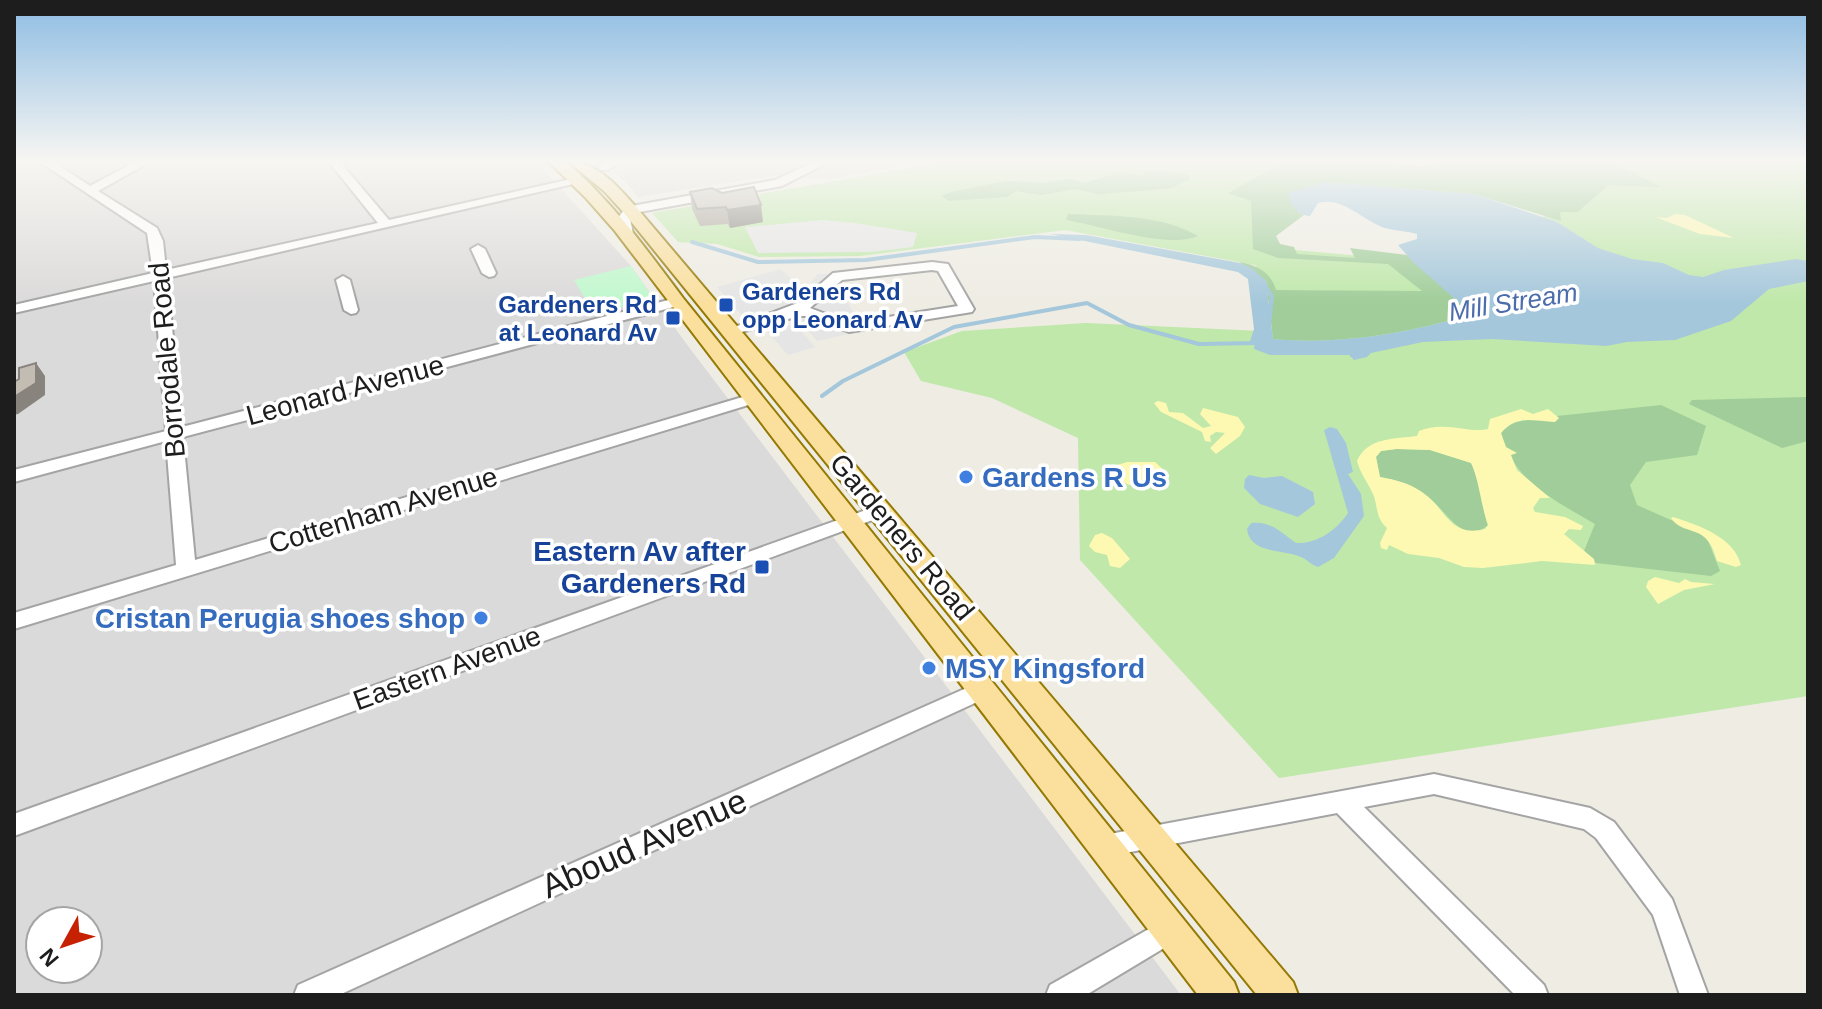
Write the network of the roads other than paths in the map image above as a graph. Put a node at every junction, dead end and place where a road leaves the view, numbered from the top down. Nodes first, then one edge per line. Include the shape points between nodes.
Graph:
1 (120, 209) edge
2 (373, 209) edge
3 (444, 209) edge
4 (607, 209) edge
5 (635, 209) edge
6 (630, 210) junction
7 (386, 225) junction
8 (627, 234) junction
9 (478, 249) dead end
10 (489, 273) dead end
11 (160, 275) junction
12 (343, 280) dead end
13 (676, 302) junction
14 (14, 309) edge
15 (351, 310) dead end
16 (774, 318) junction
17 (731, 331) junction
18 (752, 399) junction
19 (174, 435) junction
20 (14, 476) edge
21 (880, 511) junction
22 (849, 523) junction
23 (186, 568) junction
24 (14, 621) edge
25 (980, 691) junction
26 (1341, 801) junction
27 (14, 825) edge
28 (1149, 836) junction
29 (1104, 846) junction
30 (1170, 930) junction
31 (308, 995) edge
32 (1060, 995) edge
33 (1221, 995) edge
34 (1280, 995) edge
35 (1534, 995) edge
36 (1694, 995) edge

1 - 11 street, Borrodale Road via 153,231
2 - 7 street
3 - 7 street
4 - 8 main road, Gardeners Road
5 - 6 street
6 - 8 street via 624,218
6 - 17 main road, Gardeners Road
7 - 11 street
8 - 13 main road, Gardeners Road
9 - 10 street
11 - 14 street
11 - 19 street, Borrodale Road
12 - 15 street
13 - 18 main road, Gardeners Road
13 - 19 street, Leonard Avenue
16 - 16 street via 805,305 838,276 932,266 943,267 967,309 849,328 808,312
16 - 17 street
17 - 21 main road, Gardeners Road
18 - 22 main road, Gardeners Road
18 - 23 street, Cottenham Avenue
19 - 20 street, Leonard Avenue
19 - 23 street, Borrodale Road
21 - 22 street, Eastern Avenue
21 - 28 main road, Gardeners Road
22 - 25 main road, Gardeners Road
22 - 27 street, Eastern Avenue
23 - 24 street, Cottenham Avenue
25 - 29 main road, Gardeners Road
25 - 31 street, Aboud Avenue
26 - 28 street
26 - 35 street
26 - 36 street via 1434,784 1590,819 1605,830 1663,908
28 - 29 street
28 - 34 main road, Gardeners Road
29 - 30 main road, Gardeners Road
30 - 32 street
30 - 33 main road, Gardeners Road

